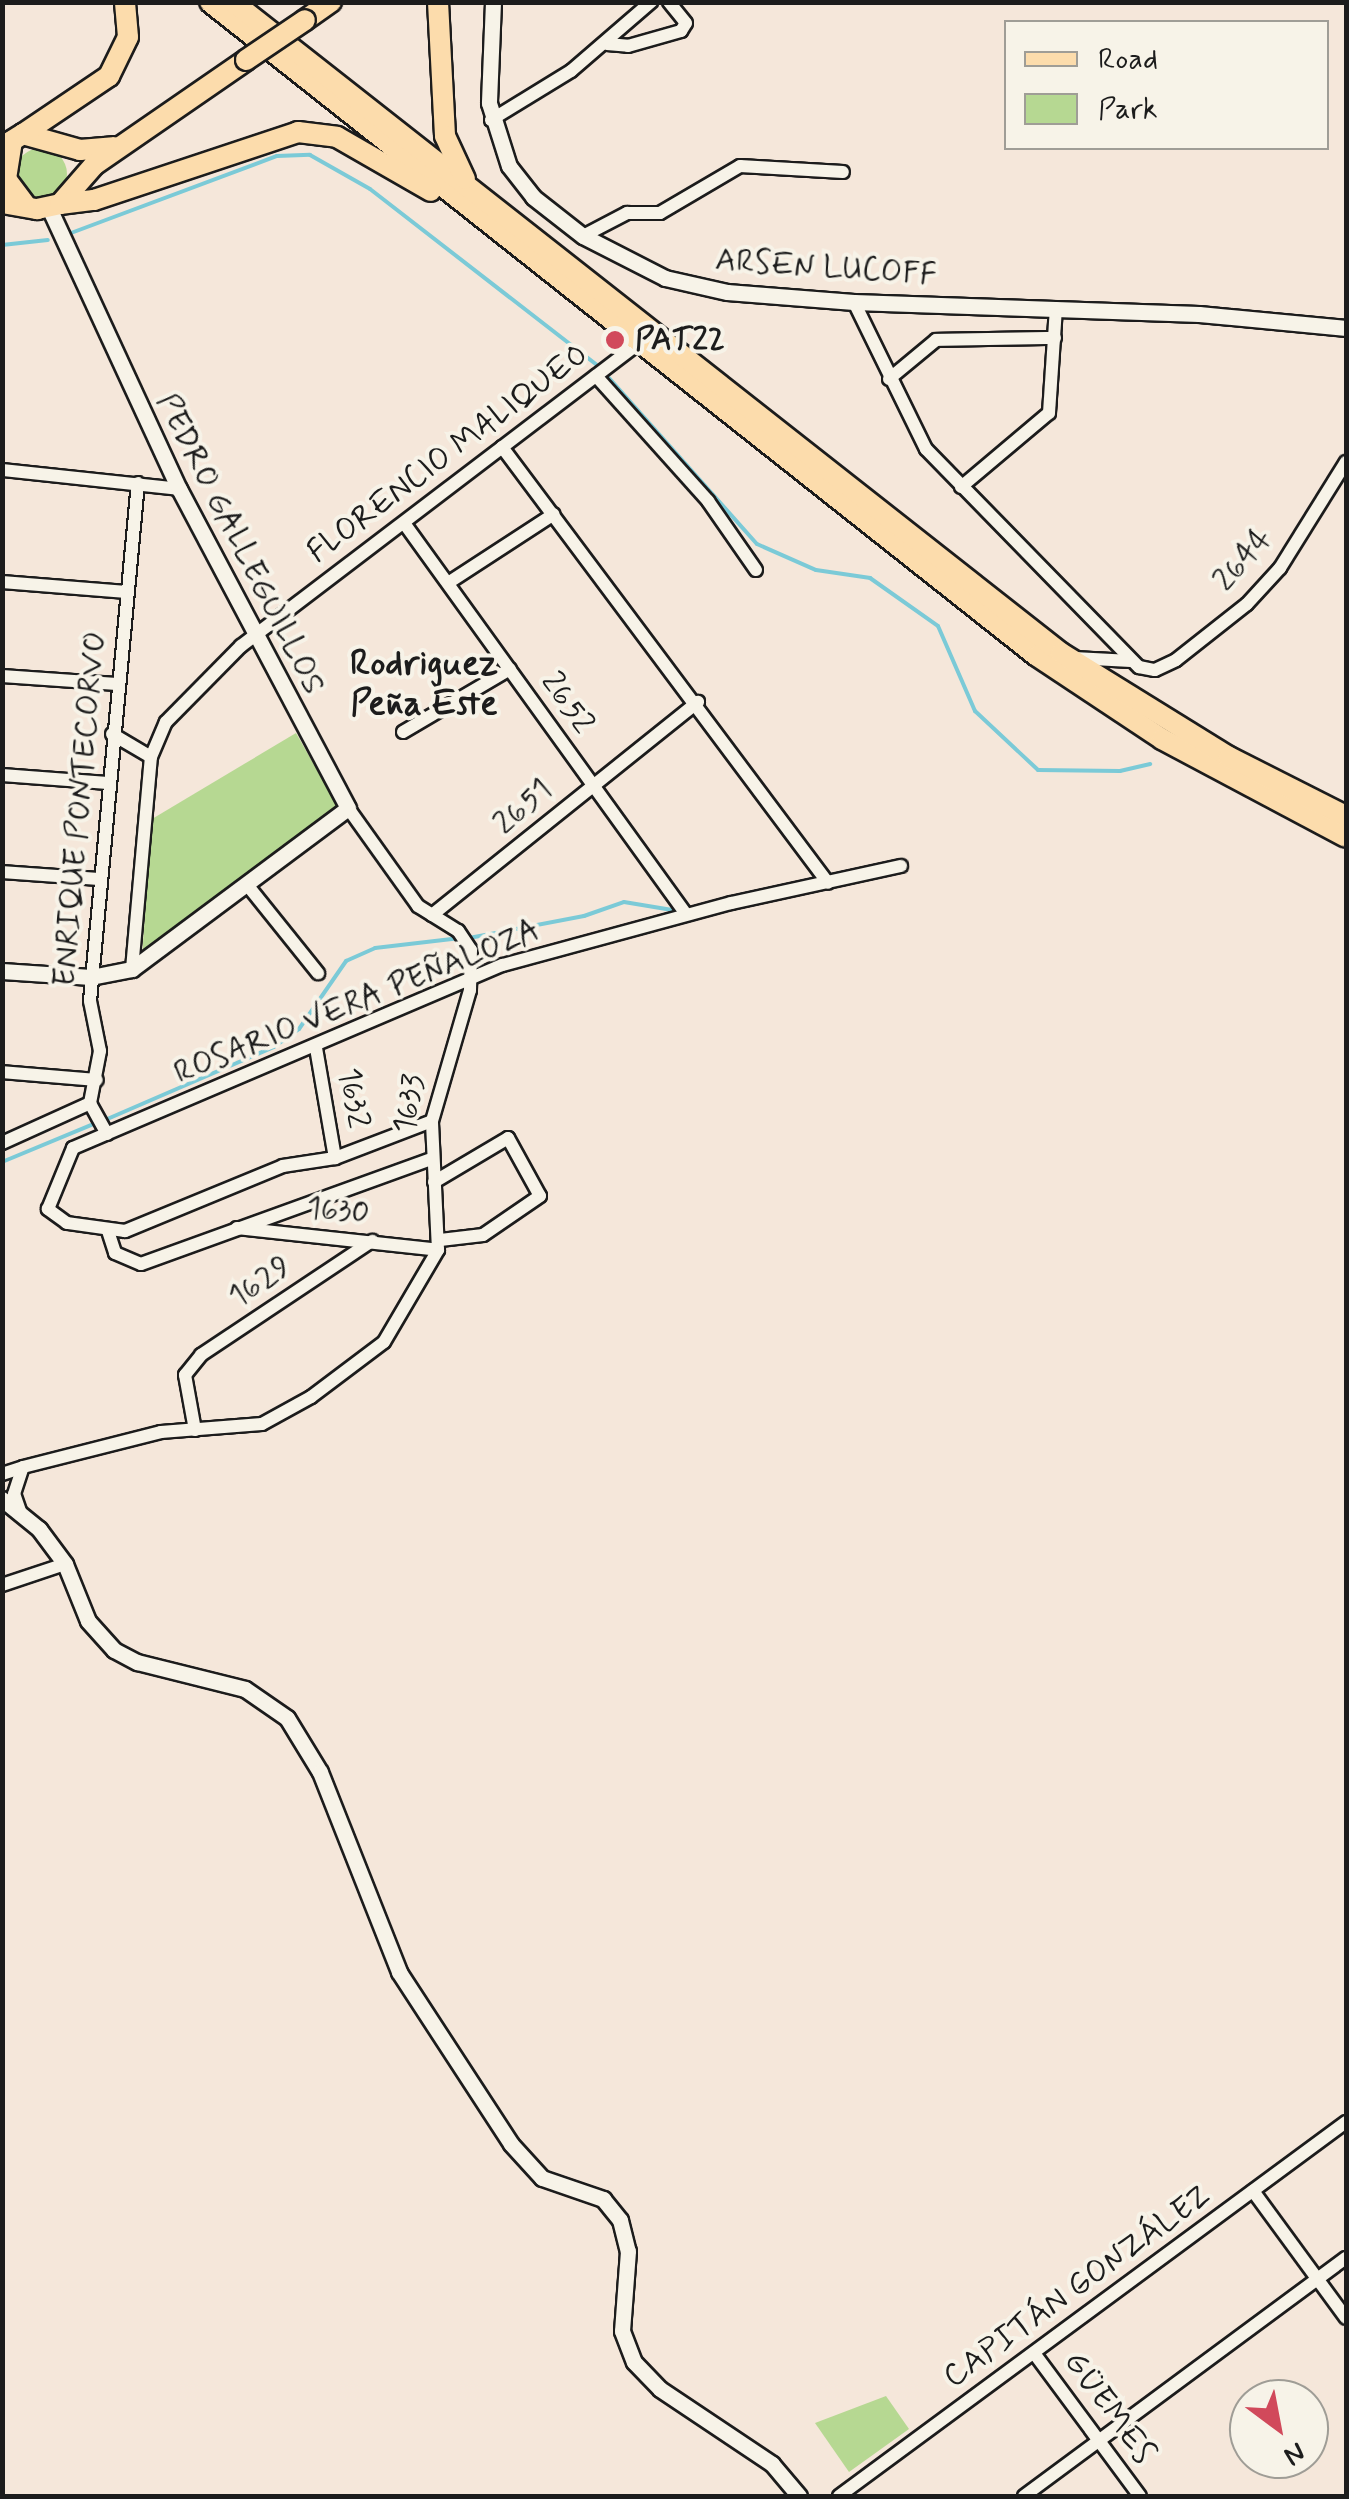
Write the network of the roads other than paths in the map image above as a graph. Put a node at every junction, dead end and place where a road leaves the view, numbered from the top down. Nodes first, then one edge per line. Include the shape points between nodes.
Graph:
1 (125, 2) edge
2 (210, 2) edge
3 (233, 2) edge
4 (331, 2) edge
5 (438, 2) edge
6 (494, 2) edge
7 (651, 2) edge
8 (669, 2) edge
9 (607, 44) junction
10 (492, 120) junction
11 (129, 140) junction
12 (13, 141) edge
13 (61, 145) junction
14 (842, 172) dead end
15 (74, 186) junction
16 (487, 202) junction
17 (2, 203) edge
18 (26, 206) junction
19 (54, 206) junction
20 (496, 228) junction
21 (583, 236) junction
22 (854, 302) junction
23 (1056, 308) junction
24 (1346, 328) edge
25 (1055, 338) junction
26 (638, 343) junction
27 (596, 376) junction
28 (889, 380) junction
29 (502, 448) junction
30 (1346, 462) edge
31 (2, 470) edge
32 (138, 483) junction
33 (962, 488) junction
34 (180, 489) junction
35 (554, 514) junction
36 (404, 523) junction
37 (756, 570) dead end
38 (2, 582) edge
39 (448, 583) junction
40 (128, 592) junction
41 (254, 638) junction
42 (1068, 658) junction
43 (1132, 660) junction
44 (510, 670) junction
45 (2, 676) edge
46 (117, 684) junction
47 (698, 702) junction
48 (403, 732) dead end
49 (112, 734) junction
50 (151, 757) junction
51 (2, 775) edge
52 (108, 784) junction
53 (590, 784) junction
54 (348, 808) junction
55 (1346, 816) edge
56 (1346, 837) edge
57 (901, 866) dead end
58 (2, 872) edge
59 (100, 879) junction
60 (828, 883) junction
61 (248, 886) junction
62 (686, 914) junction
63 (432, 915) junction
64 (132, 969) junction
65 (2, 970) edge
66 (318, 973) dead end
67 (92, 977) junction
68 (471, 980) junction
69 (316, 1048) junction
70 (2, 1072) edge
71 (97, 1080) junction
72 (90, 1103) junction
73 (432, 1120) junction
74 (107, 1134) junction
75 (2, 1142) edge
76 (335, 1158) junction
77 (429, 1160) junction
78 (434, 1182) junction
79 (233, 1228) junction
80 (108, 1231) junction
81 (372, 1241) junction
82 (439, 1245) junction
83 (196, 1430) junction
84 (22, 1467) junction
85 (2, 1474) edge
86 (2, 1499) edge
87 (20, 1511) junction
88 (64, 1564) junction
89 (2, 1585) edge
90 (1346, 2122) edge
91 (1253, 2191) junction
92 (1346, 2258) edge
93 (1318, 2279) junction
94 (1346, 2318) edge
95 (1034, 2353) junction
96 (1099, 2441) junction
97 (799, 2496) edge
98 (839, 2496) edge
99 (1024, 2496) edge
100 (1140, 2496) edge

1 - 12 main road via 128,37 110,76
2 - 20 main road
3 - 16 main road
4 - 11 main road, bridge
5 - 16 main road via 445,136 464,178
6 - 10 street, ARSEN LUCOFF
7 - 9 street
8 - 9 street via 686,23 681,30 628,46
9 - 10 street
10 - 21 street, ARSEN LUCOFF via 516,177
11 - 13 main road via 90,151
11 - 15 main road
12 - 13 main road
12 - 18 main road via 6,179
13 - 15 main road via 74,163
14 - 21 street via 740,166 660,213 627,213
15 - 19 main road
16 - 42 main road
17 - 18 main road
18 - 19 main road
19 - 20 main road via 94,200 268,137 306,132 343,140
19 - 34 street, PEDRO GALLEGUILLOS
20 - 26 main road
21 - 22 street, ARSEN LUCOFF via 684,284
22 - 23 street, ARSEN LUCOFF
22 - 28 street
23 - 24 street, ARSEN LUCOFF
23 - 25 street
25 - 28 street via 936,340
25 - 33 street via 1049,412
26 - 27 street, FLORENCIO MALIQUEO
26 - 56 main road via 1081,688 1192,757
27 - 29 street, FLORENCIO MALIQUEO
27 - 37 street via 708,502
28 - 33 street via 926,449
29 - 35 street
29 - 36 street, FLORENCIO MALIQUEO
30 - 43 street, 2644 via 1263,588 1155,670
31 - 32 street
32 - 34 street
32 - 40 street, ENRIQUE PONTECORVO
33 - 43 street
34 - 41 street, PEDRO GALLEGUILLOS
35 - 39 street
35 - 47 street
36 - 39 street, 2652
36 - 41 street, FLORENCIO MALIQUEO
38 - 40 street
39 - 44 street, 2652
40 - 46 street, ENRIQUE PONTECORVO
41 - 50 street, FLORENCIO MALIQUEO via 166,722
41 - 54 street, PEDRO GALLEGUILLOS
42 - 43 street
42 - 55 main road via 1229,757
44 - 48 street
44 - 53 street, 2652
45 - 46 street
46 - 49 street, ENRIQUE PONTECORVO
47 - 53 street, 2651
47 - 60 street
49 - 50 street
49 - 52 street, ENRIQUE PONTECORVO
50 - 64 street, FLORENCIO MALIQUEO
51 - 52 street
52 - 59 street, ENRIQUE PONTECORVO
53 - 62 street, 2652
53 - 63 street, 2651
54 - 61 street
54 - 63 street, PEDRO GALLEGUILLOS via 418,906
57 - 60 street, ROSARIO VERA PEÑALOZA
58 - 59 street
59 - 67 street, ENRIQUE PONTECORVO
60 - 62 street, ROSARIO VERA PEÑALOZA
61 - 64 street
61 - 66 street
62 - 68 street, ROSARIO VERA PEÑALOZA
63 - 68 street, PEDRO GALLEGUILLOS via 458,931 471,950
64 - 67 street
65 - 67 street
67 - 71 street, ENRIQUE PONTECORVO
68 - 69 street, ROSARIO VERA PEÑALOZA
68 - 73 street, 1633
69 - 74 street, ROSARIO VERA PEÑALOZA
69 - 76 street, 1632
70 - 71 street
71 - 72 street, ENRIQUE PONTECORVO
72 - 74 street
72 - 75 street
73 - 76 street
73 - 77 street, 1633
74 - 80 street, ROSARIO VERA PEÑALOZA via 72,1148 48,1209 66,1223
76 - 80 street via 283,1166
77 - 78 street, 1633
77 - 79 street
78 - 82 street, 1633
78 - 82 street, 1630 via 508,1138 540,1196 483,1236
79 - 80 street via 141,1264 115,1253
79 - 81 street, 1630
81 - 82 street, 1630
81 - 83 street, 1629 via 201,1355 185,1376
82 - 83 street via 384,1342 272,1420
83 - 84 street via 112,1442
84 - 85 street
84 - 87 street via 14,1494
86 - 87 street
87 - 88 street
88 - 89 street
88 - 97 street via 88,1622 114,1650 136,1662 246,1689 287,1718 320,1772 399,1972 489,2112 542,2178 603,2199 620,2220 628,2252 622,2332 634,2362 660,2390 772,2464
90 - 91 street, CAPITÁN GONZÁLEZ
91 - 93 street
91 - 95 street, CAPITÁN GONZÁLEZ
92 - 93 street
93 - 94 street
93 - 96 street
95 - 96 street, GÜEMES
95 - 98 street, CAPITÁN GONZÁLEZ
96 - 99 street
96 - 100 street, GÜEMES

